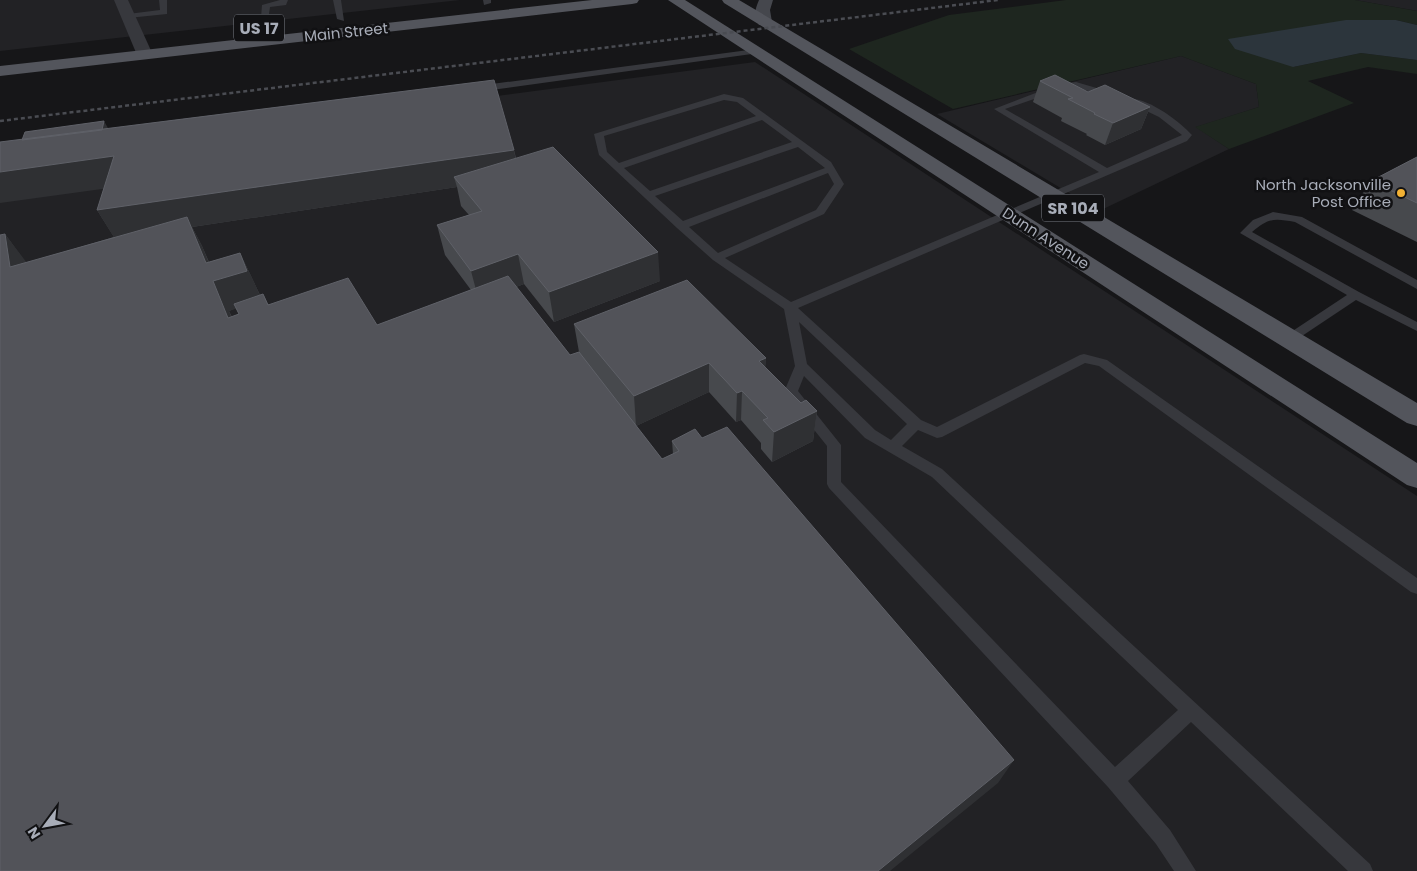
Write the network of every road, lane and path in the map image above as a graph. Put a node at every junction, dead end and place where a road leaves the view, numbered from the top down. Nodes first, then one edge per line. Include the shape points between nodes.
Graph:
1 (120, 0) edge
2 (163, 0) edge
3 (284, 0) edge
4 (338, 0) edge
5 (518, 0) edge
6 (632, 0) edge
7 (675, 0) edge
8 (729, 0) edge
9 (766, 0) edge
10 (487, 2) edge
11 (128, 16) junction
12 (340, 19) junction
13 (764, 22) junction
14 (263, 28) junction
15 (142, 48) junction
16 (756, 51) junction
17 (0, 56) edge
18 (0, 71) edge
19 (465, 91) edge
20 (763, 117) junction
21 (799, 143) junction
22 (618, 167) junction
23 (831, 169) junction
24 (1107, 172) junction
25 (648, 195) junction
26 (1052, 196) junction
27 (1008, 214) junction
28 (682, 226) junction
29 (717, 258) junction
30 (1417, 285) edge
31 (1355, 295) junction
32 (790, 307) junction
33 (1417, 328) edge
34 (1289, 339) junction
35 (801, 366) junction
36 (1417, 416) edge
37 (916, 424) junction
38 (892, 446) junction
39 (1417, 477) edge
40 (1417, 587) edge
41 (1191, 710) junction
42 (1115, 780) junction
43 (1186, 871) edge
44 (1363, 871) edge

1 - 11 street
2 - 11 lane via 164,12
3 - 14 lane via 283,3 266,5
4 - 12 lane
5 - 10 main road, Main Street / US 17
6 - 15 main road, Main Street / US 17
7 - 16 main road, Dunn Avenue / SR 104
8 - 13 main road, SR 104
9 - 13 main road via 762,10
10 - 12 main road, Main Street / US 17
11 - 15 street
12 - 14 main road, Main Street / US 17
13 - 26 main road, SR 104
14 - 15 main road, Main Street / US 17
15 - 17 main road, Main Street / US 17
15 - 18 main road, Main Street / US 17
16 - 19 lane
16 - 27 main road, Dunn Avenue / SR 104
20 - 21 lane
20 - 22 lane
20 - 22 lane via 740,100 724,97 599,134 602,153
21 - 23 lane
21 - 25 lane
22 - 25 lane
23 - 28 lane
23 - 29 lane via 839,184 820,212
24 - 24 lane via 1187,135 1175,123 1138,102 1076,85 1062,86 998,109
24 - 26 lane
25 - 28 lane
26 - 27 lane
26 - 34 main road, SR 104
27 - 32 lane
27 - 39 main road, Dunn Avenue / SR 104
28 - 29 lane
29 - 32 lane
30 - 31 lane via 1298,219 1273,215 1256,222 1245,233
31 - 33 lane
31 - 34 lane
32 - 35 lane
32 - 37 lane
34 - 36 main road, SR 104
35 - 38 lane via 870,434
35 - 42 lane via 792,392 834,445 834,484
37 - 38 lane
37 - 40 lane via 938,433 1084,358 1103,363
38 - 41 lane via 938,473
41 - 42 lane
41 - 44 lane
42 - 43 lane

